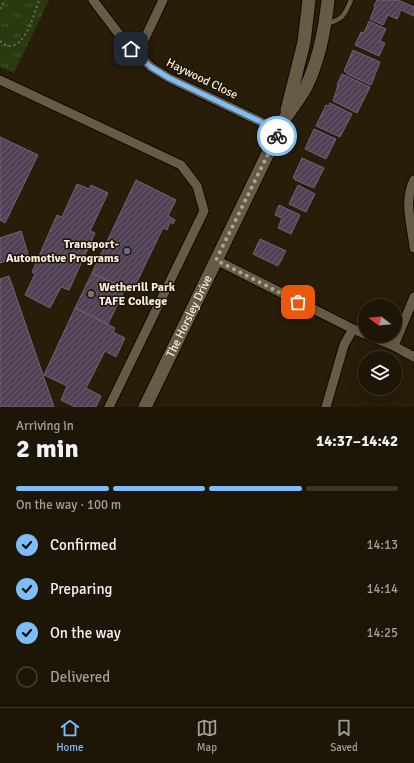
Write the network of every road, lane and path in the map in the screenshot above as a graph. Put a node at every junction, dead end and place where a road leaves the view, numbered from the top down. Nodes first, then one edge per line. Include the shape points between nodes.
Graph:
1 (5, 0) edge
2 (39, 0) edge
3 (93, 0) edge
4 (163, 0) edge
5 (309, 0) edge
6 (328, 0) edge
7 (351, 0) edge
8 (0, 9) edge
9 (325, 24) junction
10 (0, 41) edge
11 (137, 55) junction
12 (0, 80) edge
13 (285, 118) junction
14 (280, 131) junction
15 (414, 180) edge
16 (413, 236) edge
17 (414, 248) edge
18 (216, 260) junction
19 (414, 297) edge
20 (353, 329) junction
21 (358, 331) edge
22 (387, 343) edge
23 (394, 346) junction
24 (414, 357) edge
25 (109, 407) edge
26 (145, 407) edge
27 (326, 407) edge

1 - 8 path
2 - 10 path via 22,41 10,46
3 - 11 street, Haywood Close
4 - 11 street
5 - 13 main road, The Horsley Drive via 304,42
6 - 9 main road, The Horsley Drive
7 - 9 lane via 339,20
9 - 13 main road, The Horsley Drive via 316,60 305,88
11 - 14 street, Haywood Close via 169,78
12 - 25 street via 181,165 197,186 204,211
13 - 14 main road, The Horsley Drive
14 - 18 main road, The Horsley Drive
15 - 16 street via 410,189 408,209
16 - 17 street
18 - 20 street
18 - 26 main road, The Horsley Drive
19 - 23 street
20 - 21 street
20 - 27 street via 344,345
22 - 23 street
23 - 24 street

